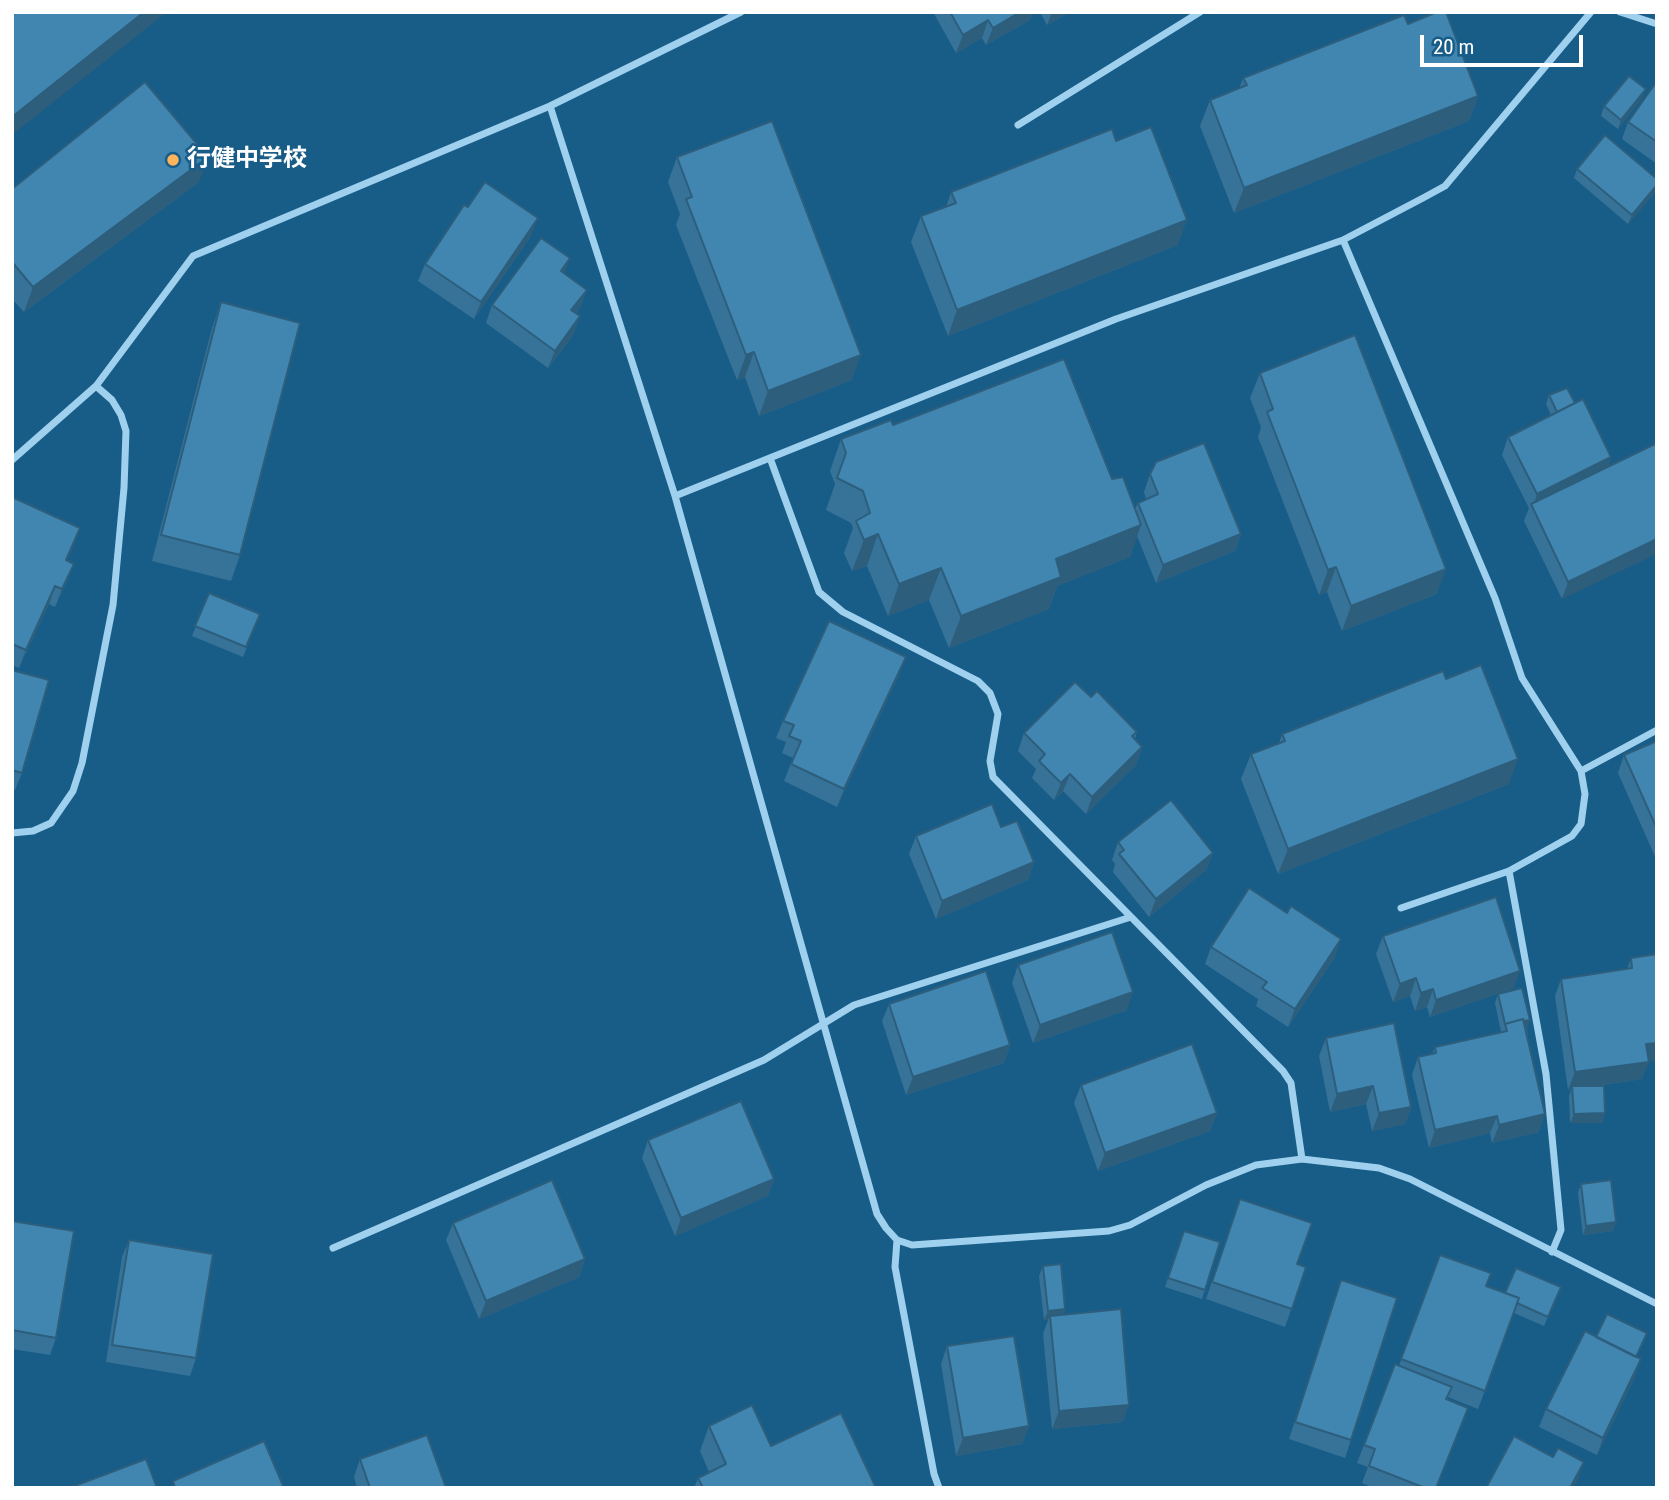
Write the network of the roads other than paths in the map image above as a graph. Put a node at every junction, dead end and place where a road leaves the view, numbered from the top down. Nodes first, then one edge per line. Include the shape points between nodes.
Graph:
1 (741, 12) edge
2 (1200, 12) edge
3 (1591, 12) edge
4 (1620, 12) edge
5 (1657, 24) edge
6 (550, 106) junction
7 (1018, 125) dead end
8 (1343, 240) junction
9 (96, 386) junction
10 (770, 458) junction
11 (12, 460) edge
12 (675, 496) junction
13 (1657, 730) edge
14 (1581, 771) junction
15 (12, 833) edge
16 (1509, 871) junction
17 (1401, 908) dead end
18 (1131, 917) junction
19 (824, 1025) junction
20 (1302, 1159) junction
21 (897, 1240) junction
22 (333, 1248) dead end
23 (1552, 1252) junction
24 (1657, 1304) edge
25 (939, 1488) edge

1 - 6 street
2 - 7 street
3 - 8 street via 1445,186
4 - 5 street
6 - 9 street via 193,256
6 - 12 street
8 - 10 street via 1116,319
8 - 14 street via 1494,598 1522,678
9 - 11 street
9 - 15 street via 112,400 126,431 113,605 73,791 51,823
10 - 12 street
10 - 18 street via 819,593 843,612 978,681 990,693 998,714 990,761 993,777
12 - 19 street
13 - 14 street
14 - 16 street via 1586,794 1581,824 1572,836
16 - 17 street
16 - 23 street via 1546,1074 1562,1230
18 - 19 street via 854,1005
18 - 20 street via 1283,1071 1291,1083
19 - 21 street via 877,1214
19 - 22 street via 764,1060
20 - 21 street via 1256,1165 1108,1231 912,1245
20 - 23 street via 1380,1168
21 - 25 street via 895,1267
23 - 24 street

